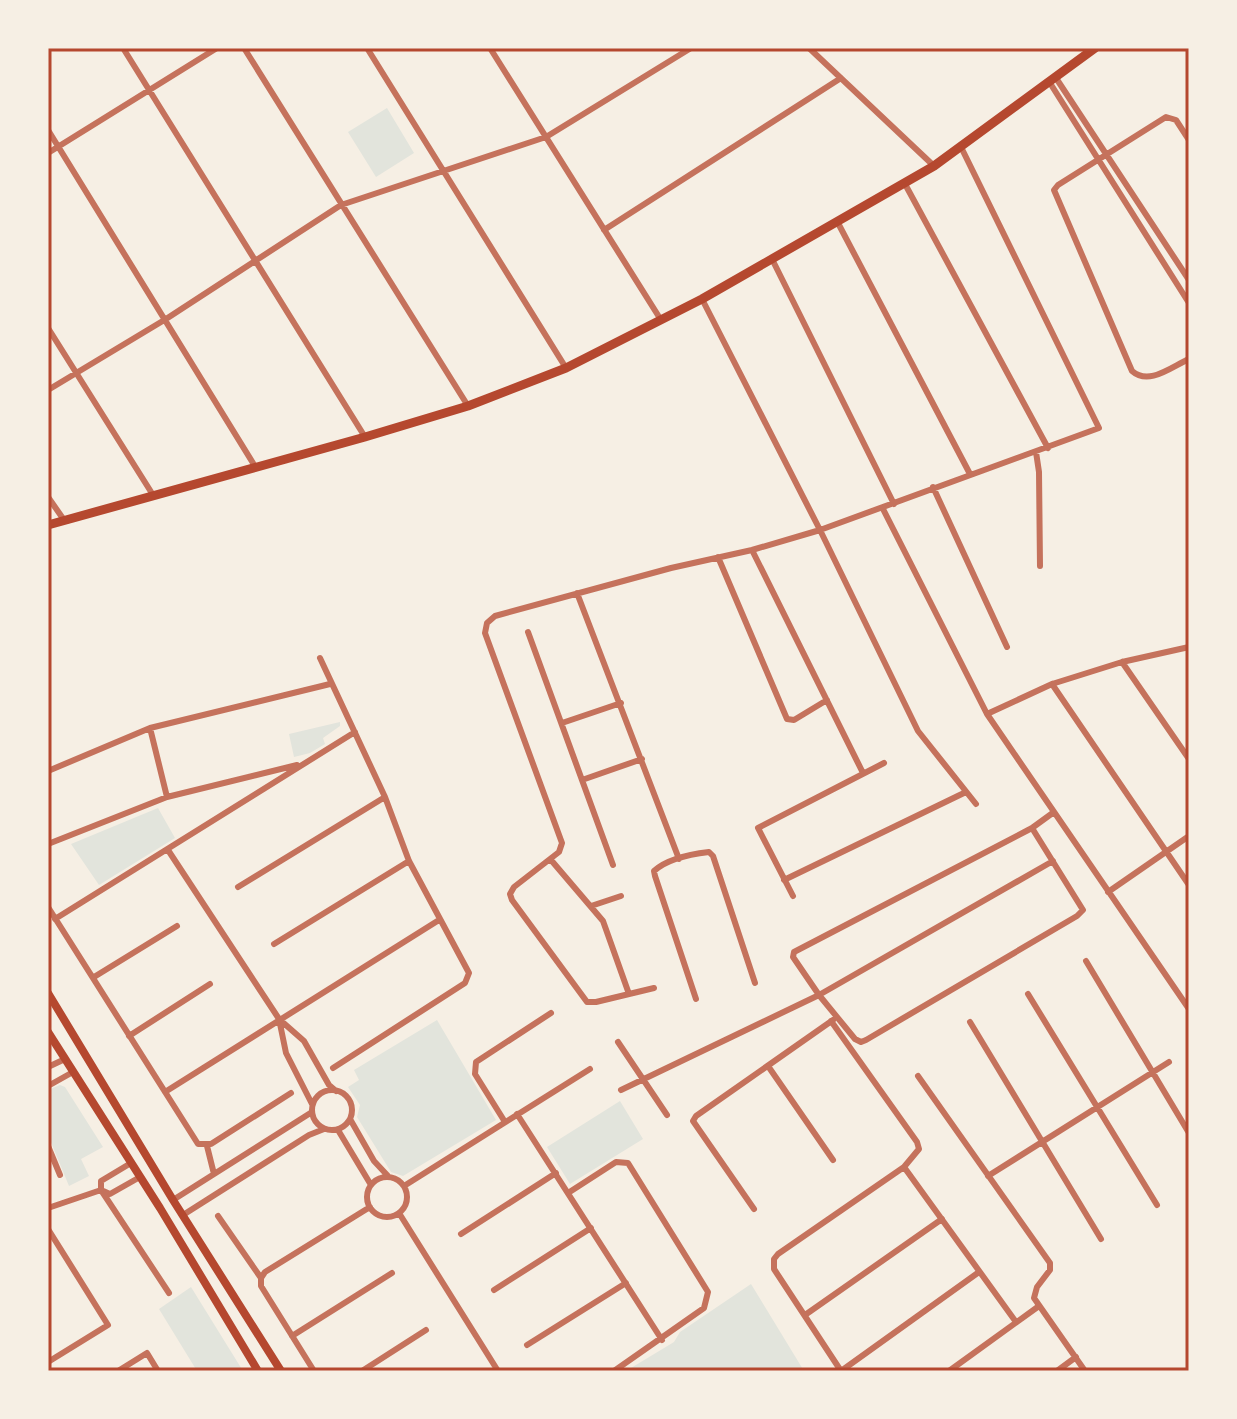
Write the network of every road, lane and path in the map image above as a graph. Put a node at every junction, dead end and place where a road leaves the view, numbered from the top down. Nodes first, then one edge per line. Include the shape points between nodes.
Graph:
1 (123, 48) edge
2 (217, 48) edge
3 (244, 48) edge
4 (367, 48) edge
5 (491, 48) edge
6 (691, 48) edge
7 (809, 48) edge
8 (1095, 48) edge
9 (841, 78) junction
10 (1053, 80) junction
11 (149, 90) junction
12 (48, 130) edge
13 (546, 137) junction
14 (1189, 140) edge
15 (58, 147) junction
16 (961, 147) junction
17 (48, 153) edge
18 (1108, 154) junction
19 (1099, 160) junction
20 (934, 166) junction
21 (444, 173) junction
22 (905, 184) junction
23 (341, 205) junction
24 (838, 223) junction
25 (604, 230) junction
26 (1167, 244) junction
27 (1156, 251) junction
28 (772, 259) junction
29 (253, 261) junction
30 (1189, 280) edge
31 (702, 299) junction
32 (1189, 303) edge
33 (166, 319) junction
34 (661, 320) junction
35 (48, 328) edge
36 (1189, 359) edge
37 (566, 368) junction
38 (76, 372) junction
39 (48, 390) edge
40 (468, 406) junction
41 (365, 437) junction
42 (1048, 448) junction
43 (1036, 452) junction
44 (256, 469) junction
45 (970, 474) junction
46 (933, 487) junction
47 (153, 495) junction
48 (48, 497) edge
49 (894, 504) junction
50 (883, 509) junction
51 (64, 521) junction
52 (48, 525) edge
53 (820, 530) junction
54 (752, 550) junction
55 (718, 557) junction
56 (1040, 566) dead end
57 (577, 593) junction
58 (528, 632) dead end
59 (1007, 647) dead end
60 (1189, 647) edge
61 (320, 658) dead end
62 (1122, 662) junction
63 (330, 684) junction
64 (1052, 684) junction
65 (827, 700) junction
66 (621, 703) junction
67 (987, 714) junction
68 (562, 723) junction
69 (150, 728) junction
70 (355, 732) junction
71 (642, 759) junction
72 (1189, 759) edge
73 (305, 763) junction
74 (884, 763) dead end
75 (48, 771) edge
76 (863, 773) junction
77 (582, 780) junction
78 (966, 792) junction
79 (167, 797) junction
80 (385, 797) junction
81 (976, 804) dead end
82 (1054, 812) junction
83 (1032, 828) junction
84 (1189, 836) edge
85 (48, 844) edge
86 (168, 850) junction
87 (1166, 852) junction
88 (679, 859) junction
89 (551, 860) junction
90 (409, 861) junction
91 (1053, 861) junction
92 (613, 865) dead end
93 (784, 880) junction
94 (1189, 885) edge
95 (238, 887) dead end
96 (1108, 892) junction
97 (621, 896) dead end
98 (793, 896) dead end
99 (591, 906) junction
100 (48, 907) edge
101 (55, 919) junction
102 (439, 920) junction
103 (177, 926) dead end
104 (274, 944) dead end
105 (1086, 961) dead end
106 (94, 977) junction
107 (755, 983) dead end
108 (210, 984) dead end
109 (654, 988) dead end
110 (48, 993) edge
111 (629, 994) junction
112 (1028, 994) dead end
113 (819, 995) junction
114 (696, 999) dead end
115 (1189, 1009) edge
116 (551, 1013) dead end
117 (279, 1019) junction
118 (834, 1019) junction
119 (970, 1022) dead end
120 (48, 1032) edge
121 (129, 1036) junction
122 (618, 1042) dead end
123 (65, 1059) junction
124 (1169, 1062) dead end
125 (768, 1066) junction
126 (48, 1067) edge
127 (333, 1068) dead end
128 (590, 1069) dead end
129 (73, 1072) junction
130 (1153, 1073) junction
131 (918, 1076) dead end
132 (643, 1079) junction
133 (48, 1086) edge
134 (621, 1090) dead end
135 (336, 1091) junction
136 (165, 1092) junction
137 (291, 1093) dead end
138 (1097, 1108) junction
139 (313, 1110) junction
140 (517, 1114) junction
141 (667, 1115) dead end
142 (350, 1119) junction
143 (505, 1122) junction
144 (324, 1129) junction
145 (338, 1130) junction
146 (1189, 1133) edge
147 (1042, 1142) junction
148 (48, 1146) edge
149 (207, 1146) junction
150 (833, 1160) dead end
151 (131, 1163) junction
152 (904, 1167) junction
153 (556, 1173) junction
154 (214, 1174) junction
155 (60, 1175) dead end
156 (388, 1176) junction
157 (988, 1176) junction
158 (140, 1177) junction
159 (371, 1185) junction
160 (404, 1186) junction
161 (101, 1190) junction
162 (568, 1193) junction
163 (173, 1200) junction
164 (1157, 1205) dead end
165 (370, 1207) junction
166 (48, 1208) edge
167 (754, 1209) dead end
168 (399, 1213) junction
169 (183, 1215) junction
170 (218, 1216) dead end
171 (942, 1219) junction
172 (591, 1228) junction
173 (48, 1229) edge
174 (461, 1234) dead end
175 (1101, 1239) dead end
176 (979, 1272) junction
177 (392, 1273) dead end
178 (261, 1278) junction
179 (626, 1283) junction
180 (494, 1290) dead end
181 (169, 1293) dead end
182 (233, 1295) junction
183 (217, 1303) junction
184 (1039, 1306) junction
185 (805, 1315) junction
186 (1016, 1322) junction
187 (426, 1330) dead end
188 (292, 1336) junction
189 (662, 1340) junction
190 (527, 1345) dead end
191 (1076, 1357) junction
192 (48, 1362) edge
193 (118, 1371) edge
194 (158, 1371) edge
195 (258, 1371) edge
196 (281, 1371) edge
197 (314, 1371) edge
198 (362, 1371) edge
199 (498, 1371) edge
200 (614, 1371) edge
201 (841, 1371) edge
202 (949, 1371) edge
203 (1057, 1371) edge
204 (1085, 1371) edge

1 - 11 street
2 - 11 street
3 - 23 street
4 - 21 street
5 - 13 street
6 - 13 street
7 - 9 street
8 - 10 main road
9 - 20 street
9 - 25 street
10 - 16 main road
10 - 18 street
10 - 19 street
11 - 15 street
11 - 29 street
12 - 15 street
13 - 21 street
13 - 25 street
14 - 18 street via 1176,120 1166,117
15 - 17 street
15 - 33 street
16 - 20 main road
16 - 42 street via 1099,428
18 - 19 street
18 - 26 street
19 - 27 street
19 - 36 street via 1058,185 1054,196 1132,371 1148,378
20 - 22 main road
21 - 23 street
21 - 37 street
22 - 24 main road
22 - 42 street
23 - 29 street
23 - 40 street
24 - 28 main road
24 - 45 street
25 - 34 street
26 - 27 street
26 - 30 street
27 - 32 street
28 - 31 main road
28 - 49 street
29 - 33 street
29 - 41 street
31 - 34 main road
31 - 53 street
33 - 38 street
33 - 44 street
34 - 37 main road
35 - 38 street
37 - 40 main road
38 - 39 street
38 - 47 street
40 - 41 main road
41 - 44 main road
42 - 43 street
43 - 45 street
43 - 56 street
44 - 47 main road
45 - 46 street
46 - 49 street
46 - 59 street
47 - 51 main road
48 - 51 street
49 - 50 street
50 - 53 street
50 - 67 street
51 - 52 main road
53 - 54 street
53 - 78 street via 918,731
54 - 55 street
54 - 65 street
55 - 57 street
55 - 65 street via 787,719
57 - 66 street
57 - 89 street via 495,616 485,633 560,835 559,852
58 - 68 street
60 - 62 street
61 - 63 street
62 - 64 street
62 - 72 street
63 - 69 street
63 - 70 street
64 - 67 street
64 - 87 street
65 - 76 street
66 - 68 street
66 - 71 street
67 - 82 street
68 - 77 street
69 - 75 street
69 - 79 street
70 - 73 street
70 - 80 street
71 - 77 street
71 - 88 street
73 - 79 street
73 - 86 street
74 - 76 street
76 - 93 street via 758,828
77 - 92 street
78 - 81 street
78 - 93 street
79 - 85 street
80 - 90 street
80 - 95 street
82 - 83 street
82 - 96 street
83 - 91 street
83 - 113 street via 794,952
84 - 87 street
86 - 101 street
86 - 117 street
87 - 94 street
87 - 96 street
88 - 107 street via 709,852 713,856
88 - 114 street via 654,871
89 - 99 street
89 - 111 street via 514,887 512,900 587,1002
90 - 102 street
90 - 104 street
91 - 113 street
91 - 118 street via 1081,904 1077,916 866,1040 855,1039
93 - 98 street
96 - 115 street
97 - 99 street
99 - 111 street via 603,921
100 - 101 street
101 - 106 street
102 - 117 street
102 - 127 street via 468,970 466,981
103 - 106 street
105 - 130 street
106 - 121 street
108 - 121 street
109 - 111 street
110 - 163 main road
112 - 138 street
113 - 118 street
113 - 132 street
116 - 143 street via 476,1062 475,1074
117 - 135 street via 304,1041
117 - 136 street
117 - 139 street via 286,1053
118 - 125 street
118 - 152 street via 917,1142 919,1149
119 - 147 street
120 - 123 main road
121 - 136 street
122 - 132 street
123 - 126 street
123 - 129 main road
124 - 130 street
125 - 150 street
125 - 167 street via 693,1121
128 - 140 street
129 - 133 street
129 - 151 main road
130 - 138 street
130 - 146 street
131 - 157 street
132 - 134 street
132 - 141 street
135 - 139 street via 324,1093
135 - 142 street via 350,1101
136 - 149 street via 197,1143
137 - 149 street
138 - 147 street
138 - 164 street
139 - 144 street
139 - 154 street
140 - 143 street
140 - 153 street
142 - 145 street
142 - 156 street
143 - 160 street
144 - 145 street
144 - 169 street
145 - 159 street
147 - 157 street
147 - 175 street
148 - 155 street
149 - 154 street
151 - 158 main road
151 - 161 street via 101,1181
152 - 171 street
152 - 185 street via 774,1259 774,1269
153 - 162 street
153 - 174 street
154 - 163 street
156 - 159 street
156 - 160 street
157 - 184 street via 1050,1263 1034,1292
158 - 161 street via 110,1194
158 - 183 main road
159 - 165 street
160 - 168 street via 407,1197
161 - 166 street
161 - 181 street
162 - 172 street
162 - 189 street via 616,1162 628,1163 708,1292 704,1308
163 - 169 main road
165 - 168 street via 383,1217
165 - 178 street
168 - 199 street
169 - 182 main road
170 - 178 street
171 - 176 street
171 - 185 street
172 - 179 street
172 - 180 street
173 - 192 street via 108,1325
176 - 186 street
176 - 201 street
177 - 188 street
178 - 188 street
179 - 189 street
179 - 190 street
182 - 183 main road via 226,1303
182 - 196 main road
183 - 195 main road
184 - 186 street
184 - 191 street
185 - 201 street
186 - 202 street
187 - 198 street
188 - 197 street
189 - 200 street
191 - 203 street
191 - 204 street
193 - 194 street via 147,1353

